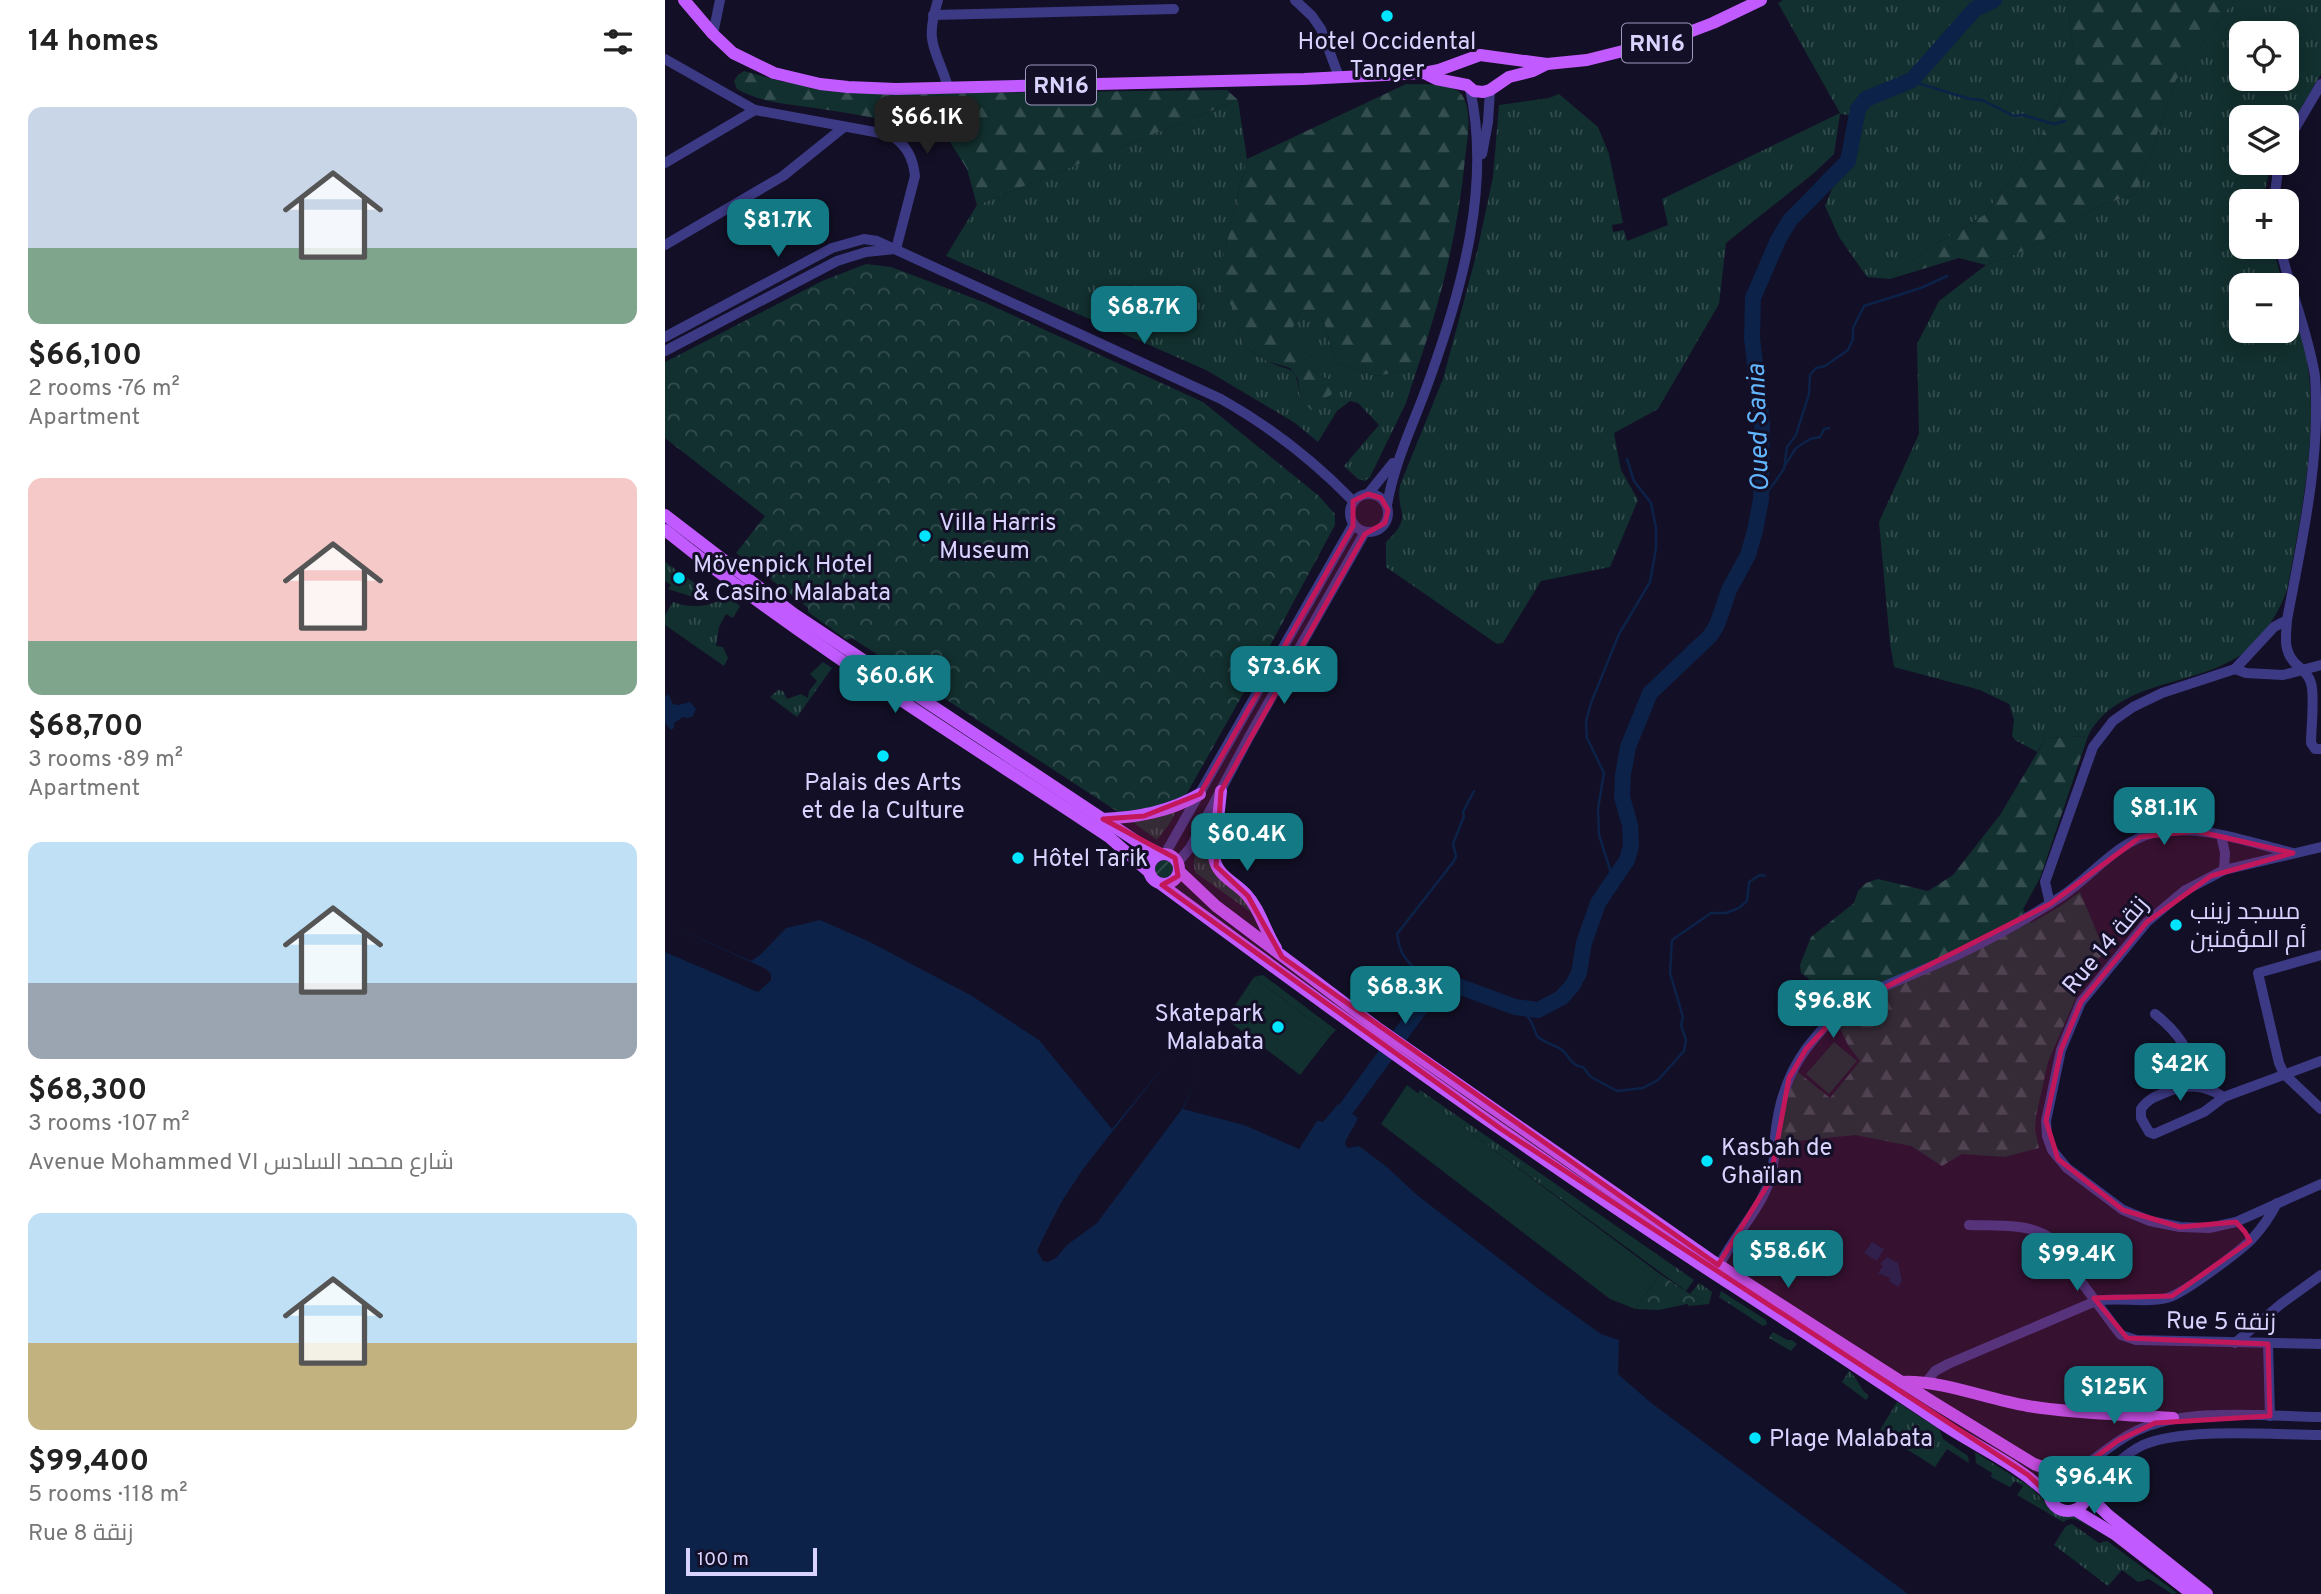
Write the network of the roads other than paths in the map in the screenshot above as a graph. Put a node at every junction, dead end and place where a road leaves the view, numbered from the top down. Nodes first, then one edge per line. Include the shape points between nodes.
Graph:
1 (684, 0) edge
2 (720, 0) edge
3 (938, 0) edge
4 (1296, 0) edge
5 (1761, 0) edge
6 (1174, 9) dead end
7 (933, 15) junction
8 (713, 34) junction
9 (1489, 56) junction
10 (665, 59) edge
11 (1468, 60) junction
12 (1547, 64) junction
13 (1424, 73) junction
14 (1339, 77) junction
15 (2321, 84) edge
16 (948, 87) junction
17 (1469, 87) junction
18 (1492, 88) junction
19 (755, 110) junction
20 (2299, 122) edge
21 (844, 127) junction
22 (665, 163) edge
23 (1477, 167) junction
24 (665, 245) edge
25 (896, 249) junction
26 (2284, 259) edge
27 (665, 337) edge
28 (665, 351) edge
29 (2317, 357) edge
30 (1398, 457) junction
31 (1368, 494) junction
32 (1353, 501) junction
33 (1387, 505) junction
34 (665, 515) edge
35 (1353, 525) junction
36 (665, 530) edge
37 (1366, 532) junction
38 (2287, 620) junction
39 (2321, 666) edge
40 (2235, 669) junction
41 (2303, 669) junction
42 (2321, 749) edge
43 (1221, 791) junction
44 (1200, 794) junction
45 (1103, 819) junction
46 (2221, 835) junction
47 (2321, 847) edge
48 (2293, 853) junction
49 (1163, 854) junction
50 (1179, 867) junction
51 (2224, 870) junction
52 (1149, 872) junction
53 (1162, 885) junction
54 (2050, 904) junction
55 (2321, 955) edge
56 (1282, 957) junction
57 (2155, 1014) dead end
58 (1377, 1034) junction
59 (1409, 1056) junction
60 (2321, 1061) edge
61 (2284, 1074) junction
62 (2194, 1085) junction
63 (2224, 1097) junction
64 (2321, 1109) edge
65 (2321, 1184) edge
66 (2277, 1203) junction
67 (2236, 1222) junction
68 (1969, 1225) dead end
69 (2250, 1241) junction
70 (1720, 1266) junction
71 (2321, 1275) edge
72 (2096, 1301) junction
73 (2235, 1343) junction
74 (2268, 1344) junction
75 (2321, 1345) edge
76 (1927, 1381) junction
77 (1901, 1382) junction
78 (2270, 1416) junction
79 (2321, 1417) edge
80 (2173, 1418) junction
81 (2321, 1435) edge
82 (2067, 1473) junction
83 (2087, 1490) junction
84 (2049, 1495) junction
85 (2075, 1510) junction
86 (2192, 1594) edge
87 (2207, 1594) edge

1 - 8 main road, RN16
2 - 8 street
3 - 7 street
4 - 14 street via 1321,29
5 - 12 main road, RN16 via 1671,39 1587,60
6 - 7 street
7 - 16 street via 931,44
8 - 16 main road, RN16 via 733,53 773,74 848,87
9 - 11 main road via 1480,54
9 - 12 main road, RN16
9 - 18 main road via 1499,67 1500,77
10 - 19 street
11 - 13 main road, RN16
11 - 17 main road via 1462,73
12 - 18 main road, RN16
13 - 14 main road, RN16
13 - 17 main road, RN16
14 - 16 main road, RN16
15 - 20 street
17 - 18 main road via 1479,92
17 - 23 street via 1477,131
18 - 23 street
19 - 21 street
19 - 22 street
21 - 24 street via 782,176
21 - 25 street via 891,135 910,154 915,176
23 - 30 street via 1467,248 1451,312
25 - 27 street via 871,239 840,245
25 - 28 street via 837,261
25 - 32 street via 1221,398 1292,444
26 - 29 street
29 - 38 street via 2313,493
30 - 31 street
30 - 33 street
31 - 32 street
31 - 33 street
32 - 35 street via 1349,512
33 - 37 street via 1383,527
34 - 45 main road via 794,614
35 - 37 street
35 - 44 street
36 - 52 main road via 823,648 1109,837
37 - 43 street
38 - 40 street via 2274,627
38 - 41 street via 2287,648
39 - 41 street
40 - 41 street via 2269,675
40 - 54 street via 2145,701 2106,727 2093,747 2045,881
41 - 42 street via 2311,684 2311,743
43 - 50 street
43 - 56 main road via 1213,857 1216,866 1248,896
44 - 45 main road via 1157,813
44 - 49 street
45 - 49 main road
46 - 48 street
46 - 51 street
46 - 54 street via 2179,830 2140,837
47 - 48 street, Rue 14 زنقة
48 - 51 street, Rue 14 زنقة
49 - 50 main road
49 - 52 main road via 1153,859
50 - 53 main road via 1175,880
50 - 56 main road via 1216,906
51 - 67 street, Rue 14 زنقة via 2162,907 2081,1002 2061,1050 2046,1121 2047,1136 2058,1159 2123,1210 2180,1227
52 - 53 main road
53 - 58 main road
54 - 70 street via 1932,966 1864,995 1820,1031 1797,1062 1781,1098 1766,1192
55 - 61 street via 2258,973
56 - 58 main road
57 - 62 street via 2175,1029 2195,1072
58 - 59 main road
59 - 70 main road
59 - 84 main road via 1501,1129 1705,1268 2028,1475
60 - 61 street
61 - 63 street
61 - 64 street
62 - 63 street
62 - 63 street via 2146,1102 2140,1112 2149,1132 2154,1134 2204,1112
65 - 66 street, Rue 14 زنقة
66 - 67 street, Rue 14 زنقة
66 - 69 street
67 - 69 street
68 - 72 street, Rue 5 زنقة via 2042,1233
69 - 72 street via 2172,1296
70 - 77 main road
71 - 73 street
72 - 73 street, Rue 5 زنقة via 2127,1338
72 - 76 street via 1948,1364
73 - 74 street, Rue 5 زنقة
74 - 75 street, Rue 5 زنقة
74 - 78 street
76 - 77 main road
76 - 80 main road via 2060,1411
77 - 82 main road via 2034,1464
78 - 79 street
78 - 80 street
80 - 82 street via 2119,1440 2098,1458
81 - 83 street via 2202,1435 2158,1440 2132,1451
82 - 83 main road via 2081,1478
82 - 84 main road via 2051,1482
83 - 85 main road
83 - 87 main road via 2108,1516
84 - 85 main road via 2061,1510
85 - 86 main road via 2116,1535

